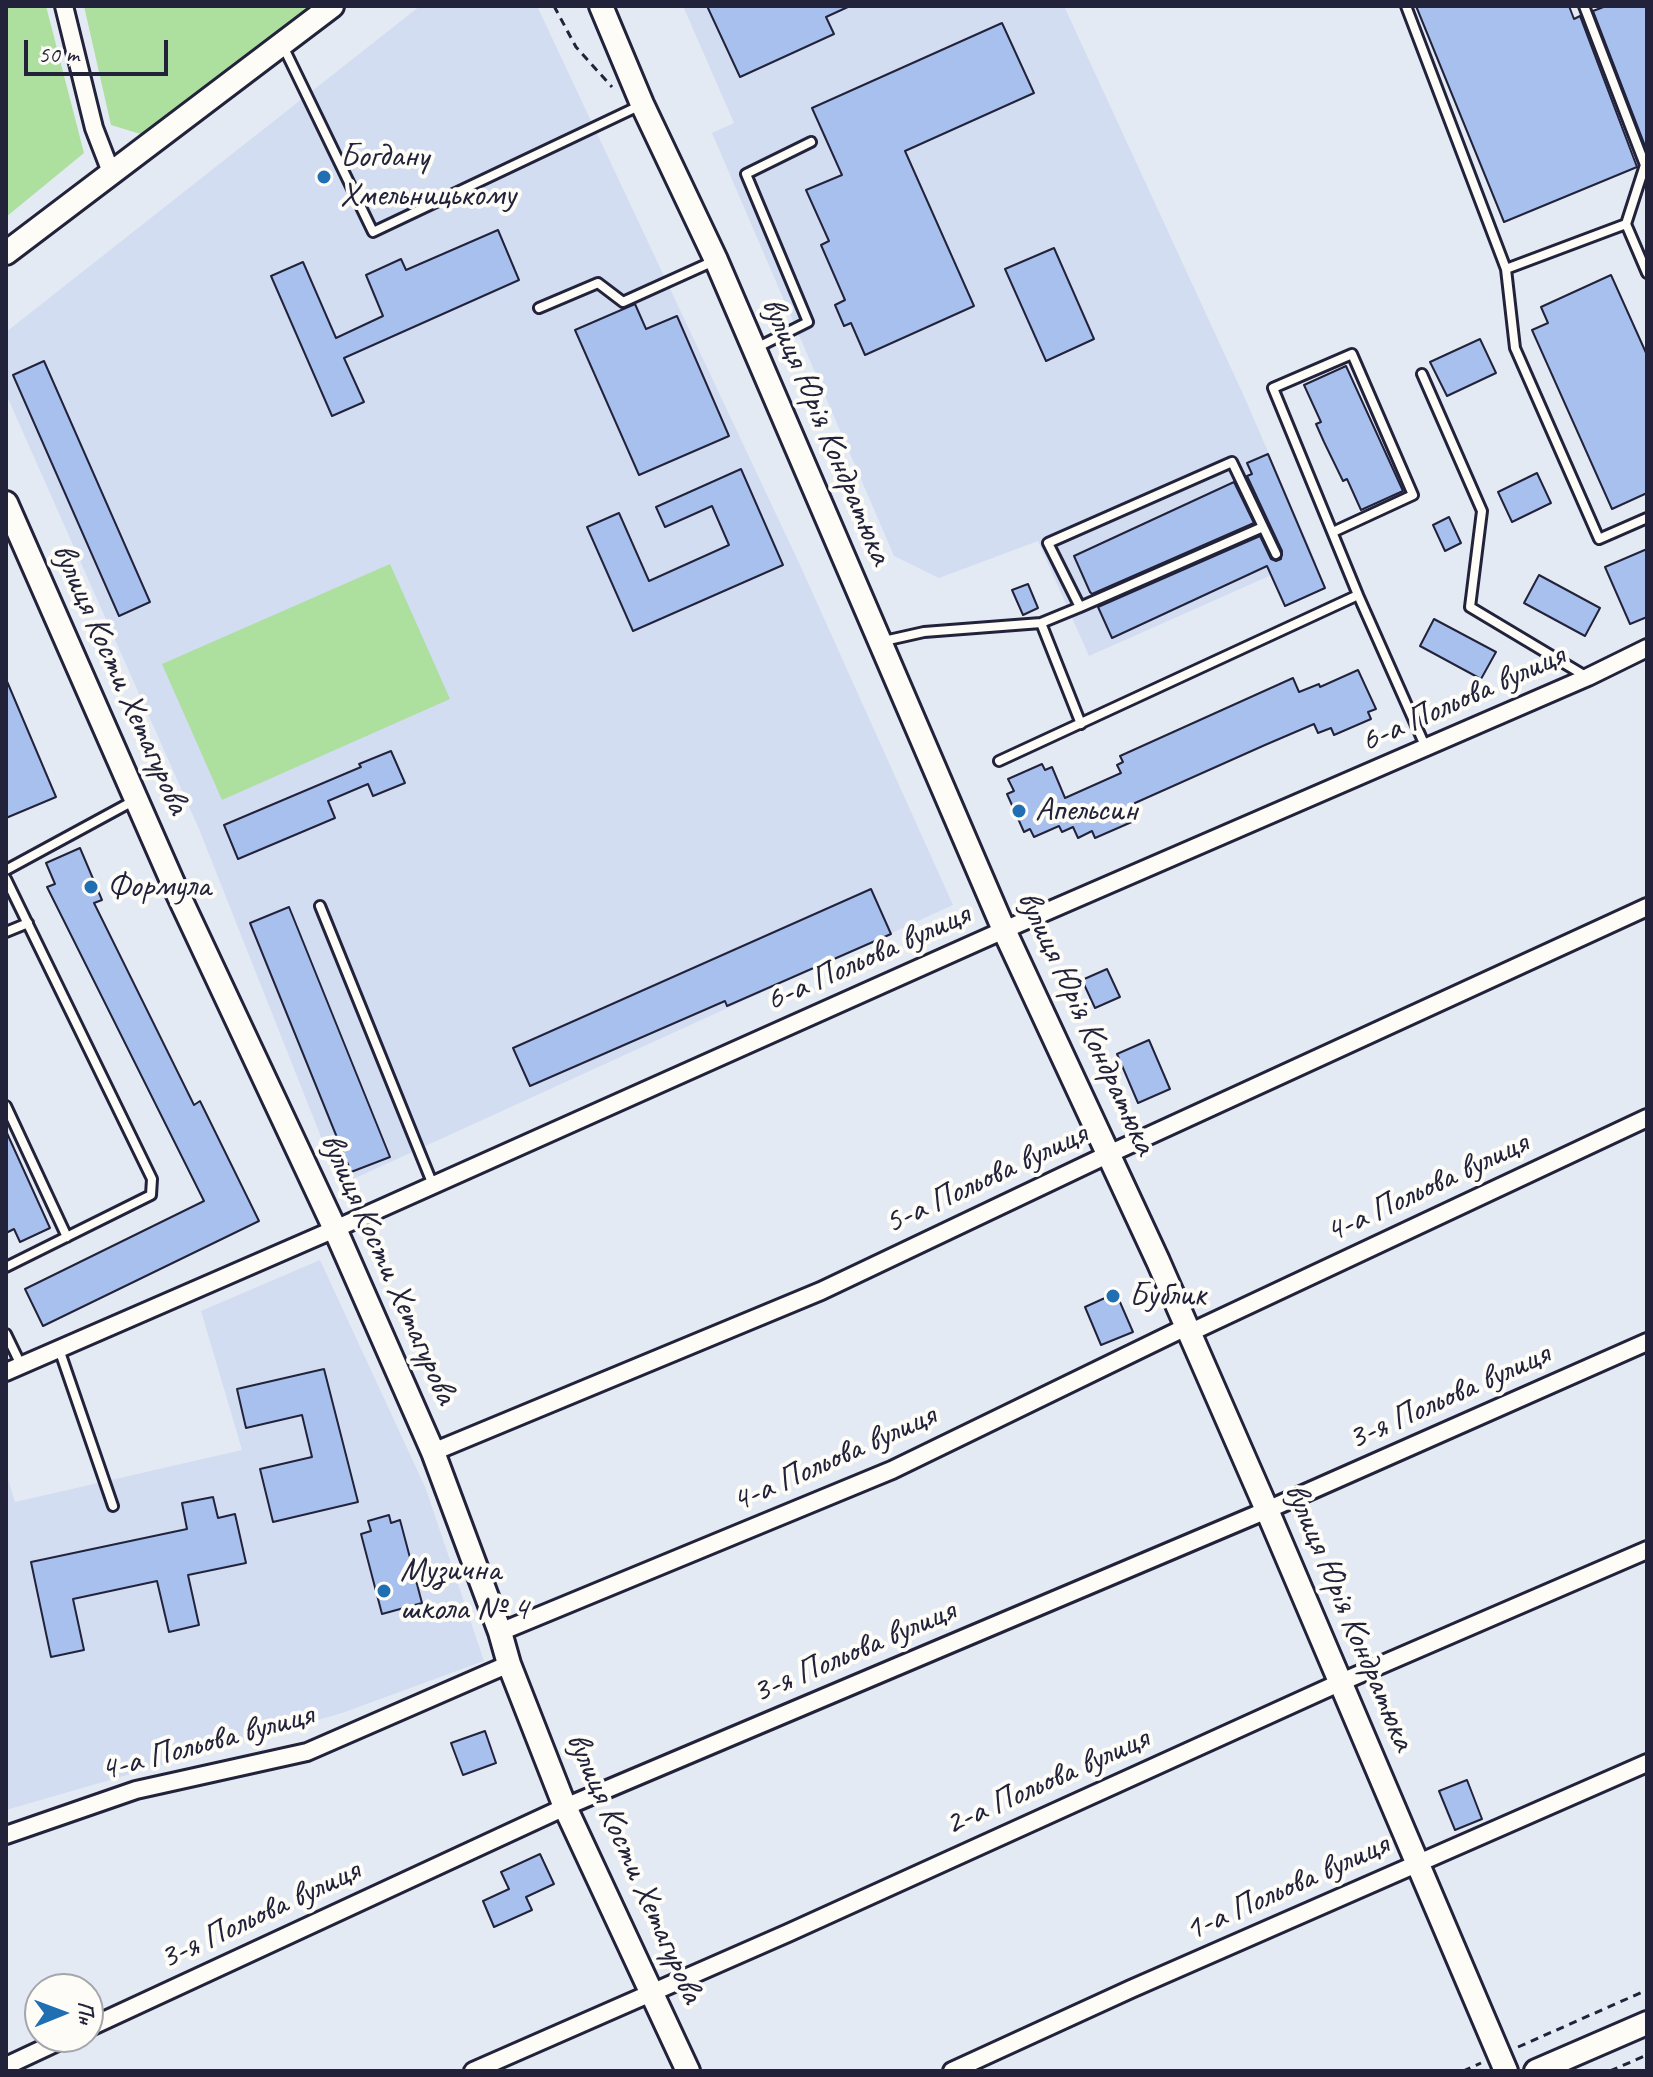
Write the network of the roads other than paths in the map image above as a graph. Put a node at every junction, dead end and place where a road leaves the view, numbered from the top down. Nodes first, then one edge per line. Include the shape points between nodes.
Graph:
1 (64, 6) edge
2 (332, 6) edge
3 (601, 6) edge
4 (1406, 6) edge
5 (1584, 6) edge
6 (281, 43) junction
7 (642, 104) junction
8 (811, 142) dead end
9 (111, 172) junction
10 (1626, 224) junction
11 (6, 253) edge
12 (716, 260) junction
13 (1506, 269) junction
14 (1647, 273) edge
15 (539, 308) dead end
16 (754, 349) junction
17 (1422, 374) dead end
18 (6, 503) edge
19 (1647, 518) edge
20 (1263, 527) junction
21 (1333, 532) junction
22 (1276, 554) dead end
23 (1358, 595) junction
24 (1080, 607) junction
25 (1041, 623) junction
26 (879, 643) junction
27 (1647, 648) edge
28 (1588, 677) junction
29 (1081, 724) junction
30 (1426, 749) junction
31 (999, 761) dead end
32 (136, 800) junction
33 (6, 870) edge
34 (6, 879) edge
35 (320, 906) dead end
36 (1647, 907) edge
37 (28, 923) junction
38 (1004, 930) junction
39 (6, 932) edge
40 (6, 1106) edge
41 (1647, 1118) edge
42 (1109, 1154) junction
43 (433, 1185) junction
44 (335, 1229) junction
45 (67, 1237) junction
46 (6, 1267) edge
47 (1187, 1330) junction
48 (6, 1334) edge
49 (1647, 1342) edge
50 (59, 1349) junction
51 (13, 1368) edge
52 (433, 1452) junction
53 (113, 1506) dead end
54 (1267, 1510) junction
55 (1647, 1550) edge
56 (500, 1632) junction
57 (509, 1664) junction
58 (1339, 1683) junction
59 (1647, 1763) edge
60 (565, 1807) junction
61 (6, 1835) edge
62 (1417, 1863) junction
63 (651, 1992) junction
64 (104, 2021) edge
65 (1647, 2023) edge
66 (34, 2053) edge
67 (1502, 2063) edge
68 (6, 2066) edge
69 (473, 2071) edge
70 (688, 2071) edge
71 (952, 2071) edge
72 (1536, 2071) edge

1 - 9 street via 94,128
2 - 6 street
3 - 7 street, вулиця Юрія Кондратюка
4 - 13 lane
5 - 10 lane via 1645,165
6 - 7 lane via 373,232
6 - 9 street
7 - 12 street, вулиця Юрія Кондратюка
8 - 16 lane via 746,174 808,322
9 - 11 street
10 - 13 lane
10 - 14 lane
12 - 15 lane via 623,302 598,283
12 - 16 street, вулиця Юрія Кондратюка
13 - 19 lane via 1515,348 1599,539
16 - 26 street, вулиця Юрія Кондратюка
17 - 28 lane via 1482,511 1470,607
18 - 32 street, вулиця Кости Хетагурова
20 - 22 lane
20 - 24 lane
20 - 24 lane via 1232,462 1204,474 1048,543
21 - 21 lane via 1273,388 1352,354 1413,495
21 - 23 lane
23 - 29 lane
23 - 30 lane
24 - 25 lane
25 - 26 lane via 924,632
25 - 29 lane
26 - 38 street, вулиця Юрія Кондратюка
27 - 28 street, 6-а Польова вулиця
28 - 30 street, 6-а Польова вулиця
29 - 31 lane
30 - 38 street, 6-а Польова вулиця
32 - 33 lane
32 - 44 street, вулиця Кости Хетагурова
34 - 37 lane
35 - 43 lane
36 - 42 street, 5-а Польова вулиця
37 - 39 lane
37 - 45 lane via 152,1179 151,1195
38 - 42 street, вулиця Юрія Кондратюка
38 - 43 street, 6-а Польова вулиця
40 - 45 lane
41 - 47 street, 4-а Польова вулиця
42 - 47 street, вулиця Юрія Кондратюка
42 - 52 street, 5-а Польова вулиця via 821,1291
43 - 44 street, 6-а Польова вулиця
44 - 50 street, 6-а Польова вулиця
44 - 52 street, вулиця Кости Хетагурова
45 - 46 lane
47 - 54 street, вулиця Юрія Кондратюка
47 - 56 street, 4-а Польова вулиця via 892,1470
48 - 51 lane
49 - 54 street, 3-я Польова вулиця
50 - 51 street, 6-а Польова вулиця
50 - 53 lane
52 - 56 street, вулиця Кости Хетагурова
54 - 58 street, вулиця Юрія Кондратюка
54 - 60 street, 3-я Польова вулиця
55 - 58 street, 2-а Польова вулиця
56 - 57 street, вулиця Кости Хетагурова
57 - 60 street, вулиця Кости Хетагурова
57 - 61 street, 4-а Польова вулиця via 307,1752 136,1790
58 - 62 street, вулиця Юрія Кондратюка
58 - 63 street, 2-а Польова вулиця
59 - 62 street, 1-а Польова вулиця
60 - 63 street, вулиця Кости Хетагурова
60 - 64 street, 3-я Польова вулиця
62 - 67 street, вулиця Юрія Кондратюка
62 - 71 street, 1-а Польова вулиця
63 - 69 street, 2-а Польова вулиця
63 - 70 street, вулиця Кости Хетагурова
65 - 72 street
66 - 68 street

